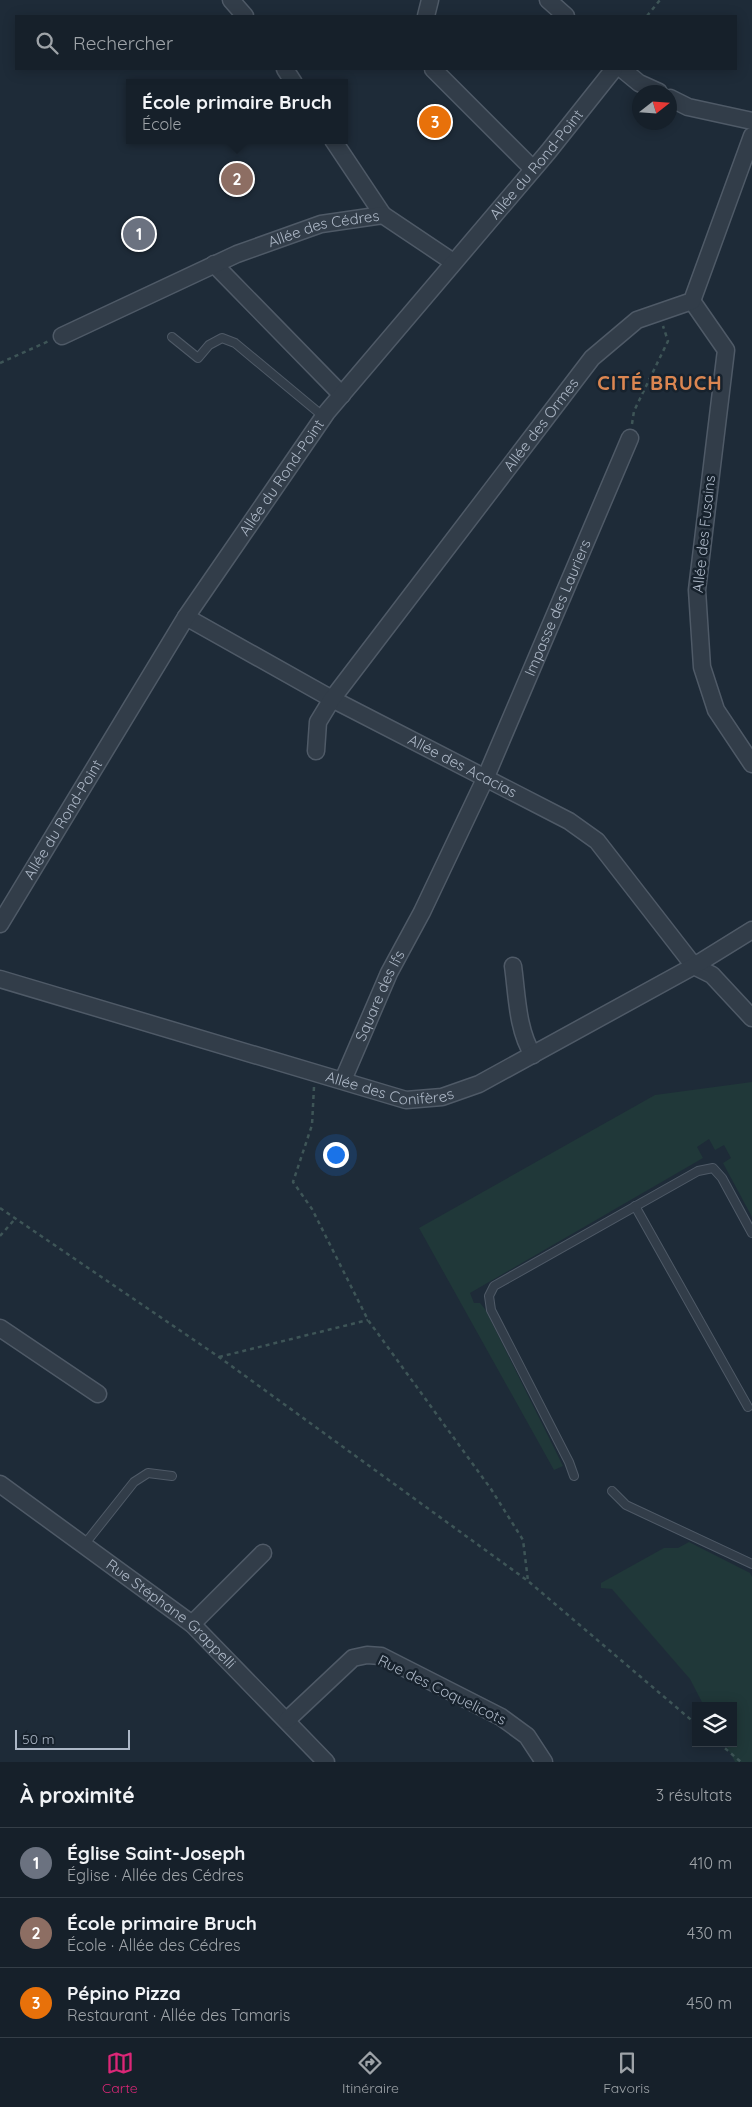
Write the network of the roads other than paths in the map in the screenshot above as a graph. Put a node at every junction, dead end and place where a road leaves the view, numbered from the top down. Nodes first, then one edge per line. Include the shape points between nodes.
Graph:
1 (231, 0) edge
2 (430, 0) edge
3 (548, 0) edge
4 (244, 15) edge
5 (426, 15) edge
6 (565, 15) edge
7 (434, 70) edge
8 (613, 70) edge
9 (623, 70) edge
10 (643, 85) edge
11 (677, 102) edge
12 (752, 121) edge
13 (752, 136) edge
14 (336, 144) edge
15 (533, 169) junction
16 (383, 215) junction
17 (453, 262) junction
18 (214, 264) junction
19 (692, 301) junction
20 (62, 336) road end
21 (172, 337) dead end
22 (342, 395) junction
23 (324, 417) junction
24 (630, 438) road end
25 (186, 617) junction
26 (332, 699) junction
27 (316, 751) dead end
28 (752, 764) edge
29 (485, 779) junction
30 (422, 912) joint
31 (0, 924) edge
32 (752, 930) edge
33 (512, 966) dead end
34 (694, 966) junction
35 (0, 979) edge
36 (752, 1018) edge
37 (533, 1055) junction
38 (343, 1080) junction
39 (635, 1206) junction
40 (752, 1233) edge
41 (0, 1328) edge
42 (98, 1394) dead end
43 (748, 1407) dead end
44 (172, 1476) dead end
45 (574, 1476) dead end
46 (0, 1484) edge
47 (612, 1490) dead end
48 (84, 1545) junction
49 (263, 1553) dead end
50 (752, 1564) edge
51 (192, 1624) junction
52 (287, 1720) junction
53 (326, 1762) edge
54 (544, 1762) edge

1 - 4 street
2 - 5 street
3 - 6 street
7 - 15 street
8 - 15 street, Allée du Rond-Point
9 - 10 street
11 - 12 street via 688,107
13 - 19 street
14 - 16 street
15 - 17 street, Allée du Rond-Point
16 - 17 street, Allée des Cédres
16 - 18 street, Allée des Cédres via 321,224
17 - 22 street, Allée du Rond-Point
18 - 20 street, Allée des Cédres
18 - 22 street
19 - 26 street, Allée des Ormes via 637,320 592,358
19 - 28 street, Allée des Fusains via 726,350 696,590 702,667 716,710
21 - 23 lane via 198,358 209,345 222,338 235,344
22 - 23 street, Allée du Rond-Point
23 - 25 street, Allée du Rond-Point
24 - 29 street, Impasse des Lauriers
25 - 26 street, Allée des Acacias
25 - 31 street, Allée du Rond-Point
26 - 27 street, Allée des Ormes via 318,722
26 - 29 street, Allée des Acacias
29 - 30 street, Impasse des Lauriers
29 - 34 street, Allée des Acacias via 569,821 597,841
30 - 38 street, Square des Ifs via 389,973
32 - 34 street, Allée des Conifères
33 - 37 street via 526,1045
34 - 36 street via 712,975
34 - 37 street, Allée des Conifères
35 - 38 street, Allée des Conifères
37 - 38 street, Allée des Conifères via 479,1084 442,1097 406,1100
39 - 40 lane via 698,1171 713,1168 722,1178
39 - 43 lane
39 - 45 lane via 494,1286 489,1296 491,1310
41 - 42 street
44 - 48 lane via 148,1473 134,1482
46 - 48 street, Rue Stéphane Grappelli
47 - 50 lane via 626,1505
48 - 51 street, Rue Stéphane Grappelli
49 - 51 street
51 - 52 street, Rue Stéphane Grappelli
52 - 53 street, Rue Stéphane Grappelli
52 - 54 street, Rue des Coquelicots via 354,1658 381,1656 501,1717 527,1736

